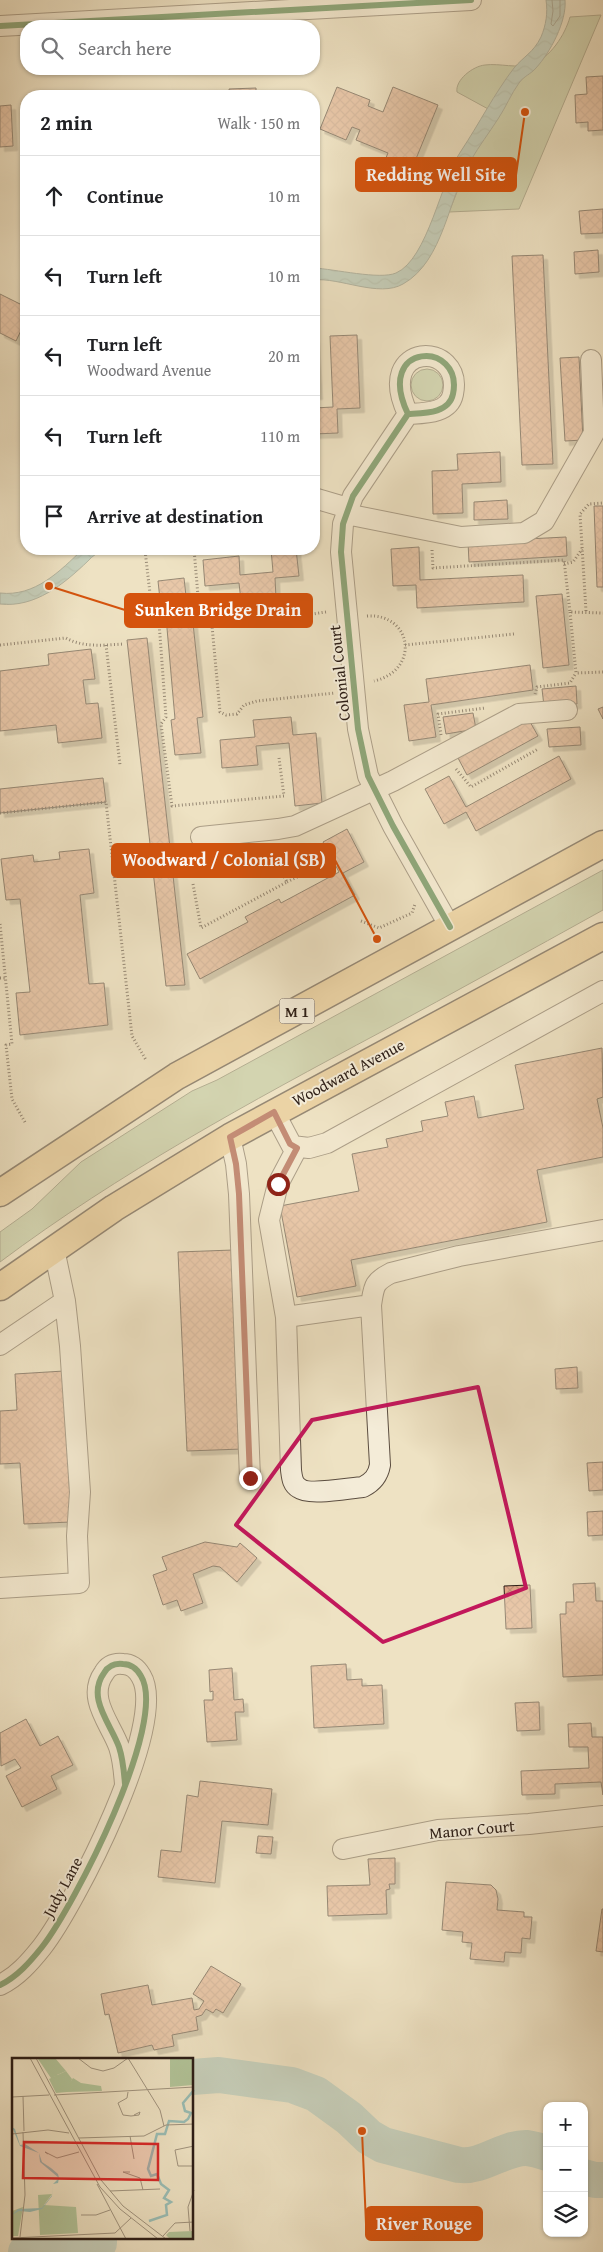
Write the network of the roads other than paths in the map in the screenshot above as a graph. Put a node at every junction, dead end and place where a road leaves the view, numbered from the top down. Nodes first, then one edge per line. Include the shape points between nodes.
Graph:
1 (471, 0) edge
2 (109, 20) edge
3 (20, 25) edge
4 (0, 26) edge
5 (591, 360) dead end
6 (408, 414) dead end
7 (320, 500) edge
8 (347, 511) junction
9 (567, 710) dead end
10 (374, 790) junction
11 (201, 837) dead end
12 (603, 844) edge
13 (450, 927) junction
14 (603, 936) edge
15 (603, 991) edge
16 (274, 1112) junction
17 (230, 1137) junction
18 (297, 1148) junction
19 (0, 1194) edge
20 (603, 1230) edge
21 (54, 1249) junction
22 (0, 1287) edge
23 (65, 1301) junction
24 (370, 1305) junction
25 (286, 1317) junction
26 (0, 1345) edge
27 (250, 1478) dead end
28 (0, 1588) edge
29 (125, 1784) junction
30 (603, 1816) edge
31 (343, 1850) dead end
32 (0, 1985) edge

1 - 2 street
3 - 4 street
5 - 8 street via 594,433 544,521 524,533 462,537
6 - 8 street, Colonial Court via 362,482
7 - 8 street
8 - 10 street, Colonial Court via 340,552 362,754
9 - 10 street via 520,714
10 - 11 street via 300,824
10 - 13 street, Colonial Court
12 - 13 main road, M 1
13 - 19 main road, M 1 via 177,1076
14 - 16 main road, Woodward Avenue
15 - 18 street via 327,1143
16 - 17 main road, Woodward Avenue
16 - 18 street via 290,1144
17 - 21 main road, Woodward Avenue
17 - 27 street via 239,1194
18 - 25 street via 278,1184 269,1220
20 - 24 street via 459,1256 391,1273 374,1284
21 - 22 main road, Woodward Avenue
21 - 23 street
23 - 26 street
23 - 28 street via 80,1492 76,1536 79,1583
24 - 25 street
24 - 25 street via 380,1465 378,1474 363,1487 308,1491 294,1482
29 - 29 street, Judy Lane via 123,1760 98,1696 102,1675 112,1664 122,1663 130,1665 142,1677 148,1702 143,1732
29 - 32 street, Judy Lane via 110,1826 57,1925 32,1960
30 - 31 street, Manor Court via 438,1830

